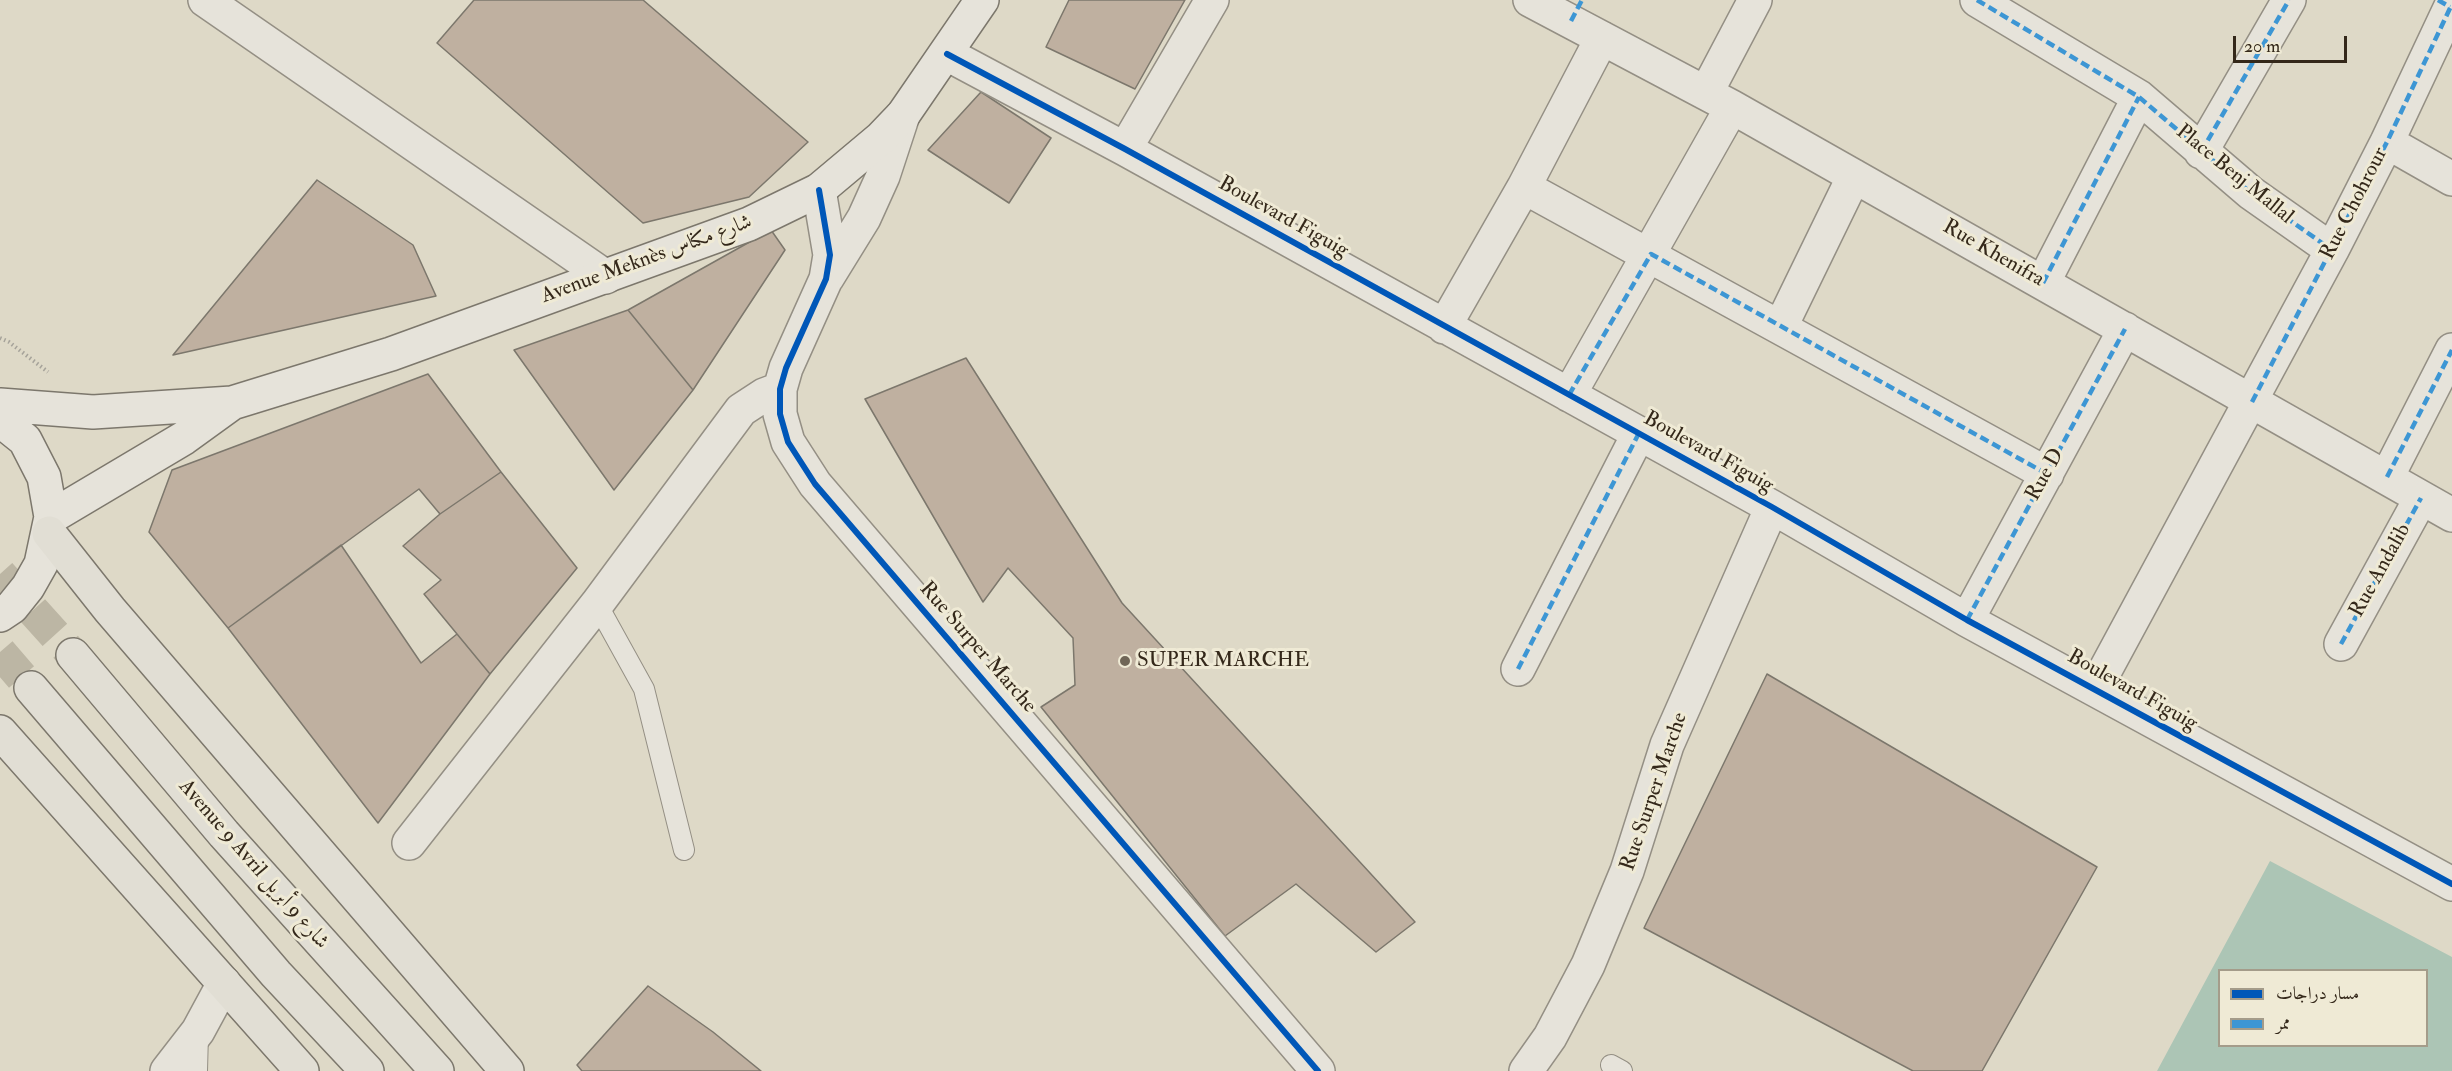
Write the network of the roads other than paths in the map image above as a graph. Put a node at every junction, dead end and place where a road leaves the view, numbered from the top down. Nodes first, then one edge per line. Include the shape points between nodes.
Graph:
1 (204, 0) edge
2 (982, 0) edge
3 (1212, 0) edge
4 (1530, 0) edge
5 (1755, 0) edge
6 (1977, 0) edge
7 (2289, 0) edge
8 (2447, 4) edge
9 (1577, 11) edge
10 (1602, 38) junction
11 (947, 54) junction
12 (2139, 97) junction
13 (1719, 100) junction
14 (903, 115) junction
15 (2387, 142) junction
16 (1125, 149) junction
17 (2201, 152) junction
18 (1854, 176) junction
19 (2452, 179) edge
20 (1524, 187) junction
21 (819, 190) junction
22 (2332, 250) junction
23 (1651, 254) junction
24 (606, 277) junction
25 (826, 279) junction
26 (2043, 283) junction
27 (1781, 326) junction
28 (1444, 327) junction
29 (2125, 330) junction
30 (2452, 350) edge
31 (780, 390) junction
32 (1569, 395) junction
33 (2252, 402) junction
34 (232, 404) junction
35 (0, 405) edge
36 (0, 420) edge
37 (1639, 433) junction
38 (2047, 474) junction
39 (2387, 477) junction
40 (2421, 498) junction
41 (1772, 507) junction
42 (2452, 515) edge
43 (50, 525) junction
44 (597, 604) junction
45 (0, 615) edge
46 (1966, 620) junction
47 (2341, 644) dead end
48 (73, 655) tunnel mouth
49 (1518, 669) dead end
50 (31, 688) tunnel mouth
51 (2095, 689) junction
52 (0, 732) edge
53 (409, 843) dead end
54 (684, 850) dead end
55 (2452, 884) edge
56 (224, 983) junction
57 (198, 1031) junction
58 (166, 1071) edge
59 (197, 1071) edge
60 (302, 1071) edge
61 (367, 1071) edge
62 (437, 1071) edge
63 (507, 1071) edge
64 (1318, 1071) edge
65 (1526, 1071) edge

1 - 24 street
2 - 11 street, Avenue Meknès شارع مكناس
3 - 16 street
4 - 9 street, Rue Khenifra
5 - 13 street
6 - 12 street, Place Benj Mallal
7 - 17 street
8 - 15 street, Rue Chohrour
9 - 10 street, Rue Khenifra
10 - 13 street, Rue Khenifra
10 - 20 street
11 - 14 street, Avenue Meknès شارع مكناس
11 - 16 street, Boulevard Figuig
12 - 17 street, Place Benj Mallal
12 - 26 street
13 - 18 street, Rue Khenifra
13 - 23 street
14 - 21 street, Avenue Meknès شارع مكناس
14 - 25 street via 864,218
15 - 19 street
15 - 22 street, Rue Chohrour
16 - 28 street, Boulevard Figuig
17 - 22 street, Place Benj Mallal via 2286,220
18 - 26 street, Rue Khenifra
18 - 27 street
20 - 23 street
20 - 28 street
21 - 24 street, Avenue Meknès شارع مكناس via 749,224
21 - 25 street, Rue Surper Marche via 829,244
22 - 33 street, Rue Chohrour
23 - 27 street
23 - 32 street
24 - 34 street, Avenue Meknès شارع مكناس via 391,354
25 - 31 street, Rue Surper Marche
26 - 29 street, Rue Khenifra
27 - 38 street
28 - 32 street, Boulevard Figuig
29 - 33 street, Rue Khenifra
29 - 38 street, Rue D
30 - 39 street
31 - 44 street via 741,410
31 - 64 street, Rue Surper Marche via 780,414 788,442 815,484
32 - 37 street, Boulevard Figuig
33 - 39 street, Rue Khenifra
33 - 51 street, Rue Chohrour
34 - 35 street, Avenue Meknès شارع مكناس via 93,412
34 - 43 street, Avenue Meknès شارع مكناس
36 - 43 street via 25,440 44,477
37 - 41 street, Boulevard Figuig
37 - 49 street
38 - 46 street, Rue D
39 - 40 street, Rue Khenifra
40 - 42 street, Rue Khenifra
40 - 47 street, Rue Andalib
41 - 46 street, Boulevard Figuig
41 - 65 street, Rue Surper Marche via 1667,745 1627,871 1588,965 1550,1037
43 - 45 street via 41,564 12,607
43 - 63 highway via 118,619
44 - 53 street
44 - 54 lane via 644,689
46 - 51 street, Boulevard Figuig
48 - 62 highway, Avenue 9 Avril شارع 9 أبريل via 224,834
50 - 61 highway via 276,974
51 - 55 street, Boulevard Figuig
52 - 56 highway
56 - 57 street
56 - 60 highway
57 - 58 street
57 - 59 lane

